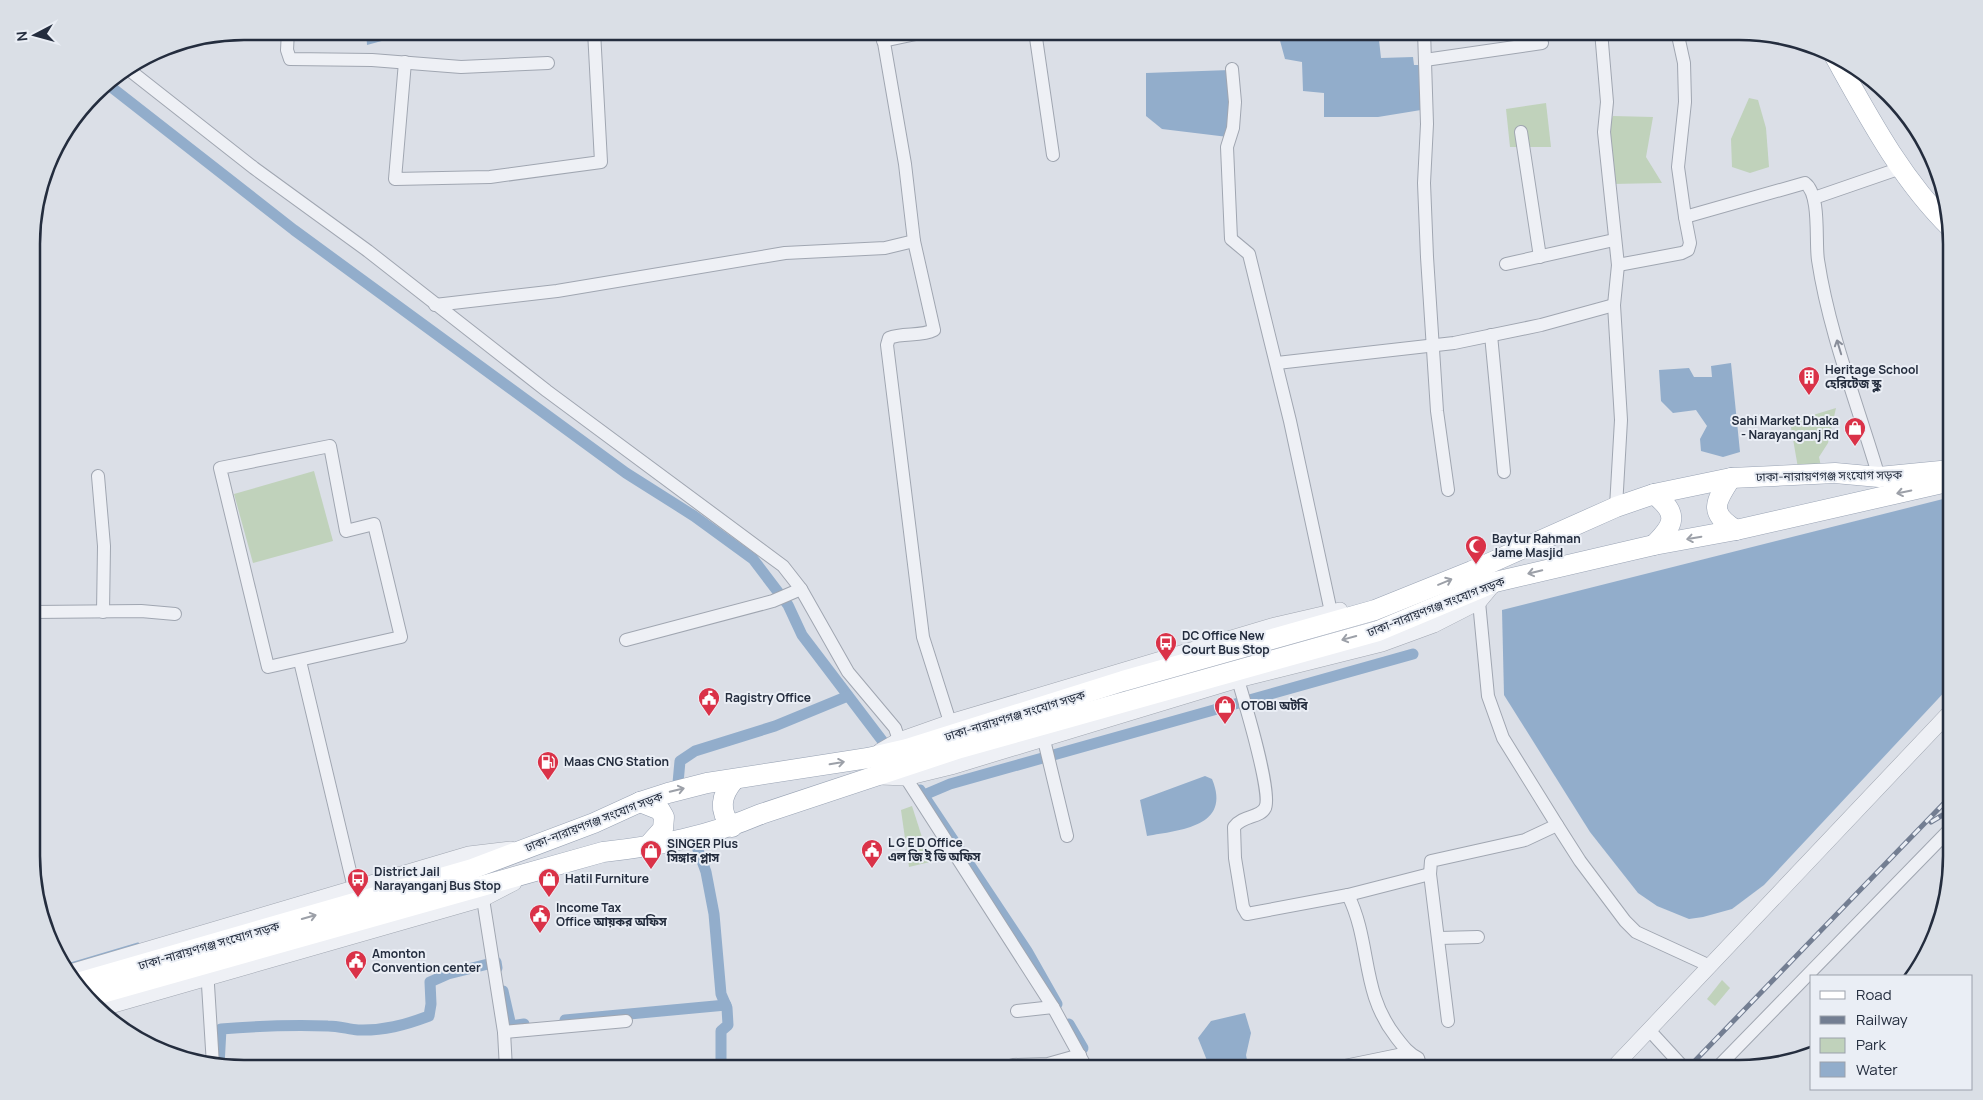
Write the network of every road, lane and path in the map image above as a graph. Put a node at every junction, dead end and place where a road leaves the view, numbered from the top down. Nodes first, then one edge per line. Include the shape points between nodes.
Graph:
1 (288, 40) edge
2 (594, 40) edge
3 (883, 40) edge
4 (1036, 40) edge
5 (1424, 40) edge
6 (1602, 40) edge
7 (1679, 40) edge
8 (1542, 43) dead end
9 (1425, 60) junction
10 (406, 62) junction
11 (548, 63) dead end
12 (1841, 67) edge
13 (1232, 69) dead end
14 (133, 73) edge
15 (1521, 132) dead end
16 (1053, 155) dead end
17 (1901, 168) junction
18 (1814, 198) junction
19 (1685, 217) junction
20 (1941, 217) edge
21 (1614, 240) junction
22 (914, 241) junction
23 (1540, 257) junction
24 (1506, 264) dead end
25 (1618, 265) junction
26 (435, 305) junction
27 (1614, 305) junction
28 (1491, 335) junction
29 (1432, 345) junction
30 (1277, 363) junction
31 (1943, 471) edge
32 (1504, 472) dead end
33 (98, 476) dead end
34 (1879, 477) junction
35 (1731, 478) junction
36 (1943, 483) edge
37 (1448, 490) dead end
38 (1654, 494) junction
39 (1616, 507) junction
40 (1736, 530) junction
41 (1654, 545) junction
42 (1495, 582) junction
43 (800, 589) junction
44 (1416, 595) junction
45 (1479, 602) junction
46 (40, 612) edge
47 (104, 612) junction
48 (1331, 612) junction
49 (176, 614) dead end
50 (626, 640) dead end
51 (300, 661) junction
52 (1240, 686) junction
53 (1943, 719) edge
54 (950, 722) junction
55 (899, 740) junction
56 (1045, 743) junction
57 (869, 767) junction
58 (906, 778) junction
59 (734, 780) junction
60 (640, 802) junction
61 (1557, 825) junction
62 (732, 827) junction
63 (1067, 836) dead end
64 (1943, 836) edge
65 (530, 847) junction
66 (647, 847) junction
67 (536, 872) junction
68 (1430, 874) junction
69 (354, 888) junction
70 (1348, 895) junction
71 (483, 899) junction
72 (1439, 938) junction
73 (1478, 938) dead end
74 (1710, 966) junction
75 (75, 970) edge
76 (207, 971) junction
77 (83, 981) edge
78 (95, 995) edge
79 (107, 1007) edge
80 (1053, 1007) junction
81 (1017, 1011) dead end
82 (626, 1021) dead end
83 (1448, 1021) dead end
84 (1650, 1031) junction
85 (504, 1032) junction
86 (1408, 1053) junction
87 (1080, 1055) junction
88 (213, 1057) edge
89 (506, 1060) edge
90 (1062, 1060) edge
91 (1083, 1060) edge
92 (1374, 1060) edge
93 (1419, 1060) edge
94 (1621, 1060) edge
95 (1677, 1060) edge
96 (1725, 1060) edge

1 - 10 street via 290,59
2 - 10 street via 601,162 490,177 395,179 394,162
3 - 22 street via 905,164
4 - 16 street
5 - 9 street
6 - 21 street via 1607,102 1604,132
7 - 19 street via 1684,63 1684,102 1678,166
8 - 9 street
9 - 29 street via 1427,124 1424,183
10 - 11 street via 461,66
12 - 17 main road
13 - 30 street via 1235,102 1233,128 1227,147 1231,239 1249,254
14 - 26 street
15 - 23 street
17 - 18 street
17 - 20 main road
18 - 19 street via 1811,187 1805,183
34 -> 18 street via 1828,311 1817,259
19 - 25 street via 1690,243 1688,250
21 - 23 street
21 - 25 street
22 - 26 street via 885,248 785,253 556,291
22 - 54 street via 934,330 895,335 889,338 887,345 922,637
23 - 24 street
25 - 27 street
26 - 43 street via 753,541 783,566
27 - 28 street
27 - 39 street via 1621,420
28 - 29 street
28 - 32 street
29 - 30 street
29 - 37 street
30 - 48 street
31 - 34 main road, ঢাকা-নারায়ণগঞ্জ সংযোগ সড়ক
33 - 47 street via 104,546
34 - 35 main road, ঢাকা-নারায়ণগঞ্জ সংযোগ সড়ক via 1835,474
35 - 38 main road, ঢাকা-নারায়ণগঞ্জ সংযোগ সড়ক
35 - 40 main road via 1717,500 1717,509 1723,522
36 -> 40 main road, ঢাকা-নারায়ণগঞ্জ সংযোগ সড়ক
38 - 39 main road, ঢাকা-নারায়ণগঞ্জ সংযোগ সড়ক
38 - 41 main road via 1668,506 1672,516 1669,530
44 -> 39 main road, ঢাকা-নারায়ণগঞ্জ সংযোগ সড়ক
40 -> 41 main road, ঢাকা-নারায়ণগঞ্জ সংযোগ সড়ক
41 -> 42 main road, ঢাকা-নারায়ণগঞ্জ সংযোগ সড়ক
42 - 45 street
42 -> 57 main road, ঢাকা-নারায়ণগঞ্জ সংযোগ সড়ক via 1378,631 1040,724
43 - 50 street via 772,601
43 - 55 street via 848,672 895,728
44 - 48 street via 1394,595
44 - 57 main road, ঢাকা-নারায়ণগঞ্জ সংযোগ সড়ক via 1334,623 1123,681 907,749
45 - 52 street via 1382,644
45 - 61 street via 1488,696 1503,738
46 - 47 street
47 - 49 street
48 - 54 street
51 - 51 street via 401,636 374,524 346,531 330,446 220,468 268,667
51 - 69 street
52 - 56 street
52 - 70 street via 1267,797 1267,806 1262,813 1240,819 1234,827 1243,907 1247,914
53 - 74 street
54 - 55 street
55 - 57 street
56 - 58 street
56 - 63 street
57 - 58 street
59 -> 57 main road, ঢাকা-নারায়ণগঞ্জ সংযোগ সড়ক
57 - 62 main road, ঢাকা-নারায়ণগঞ্জ সংযোগ সড়ক
58 - 80 street
60 -> 59 main road, ঢাকা-নারায়ণগঞ্জ সংযোগ সড়ক via 706,783
59 - 62 main road via 722,802 724,817
60 - 65 main road, ঢাকা-নারায়ণগঞ্জ সংযোগ সড়ক
60 - 66 main road via 660,810 664,817 663,829
61 - 68 street via 1524,840 1434,860 1430,863
61 - 74 street via 1580,861 1636,932
62 - 66 main road, ঢাকা-নারায়ণগঞ্জ সংযোগ সড়ক
64 - 96 street
65 - 69 street via 469,854
77 -> 65 main road, ঢাকা-নারায়ণগঞ্জ সংযোগ সড়ক via 472,869
66 - 67 main road, ঢাকা-নারায়ণগঞ্জ সংযোগ সড়ক via 603,852
67 - 71 street
67 - 76 main road, ঢাকা-নারায়ণগঞ্জ সংযোগ সড়ক
68 - 70 street
68 - 72 street
69 - 75 street
70 - 86 street via 1358,915 1371,989 1383,1020
71 - 76 street
71 - 85 street
72 - 73 street
72 - 83 street
74 - 84 street
76 - 78 main road, ঢাকা-নারায়ণগঞ্জ সংযোগ সড়ক
76 - 79 street
76 - 88 street
80 - 81 street
80 - 87 street
82 - 85 street
84 - 94 street
84 - 95 street
85 - 89 street
86 - 92 street
86 - 93 street
87 - 90 street
87 - 91 street

